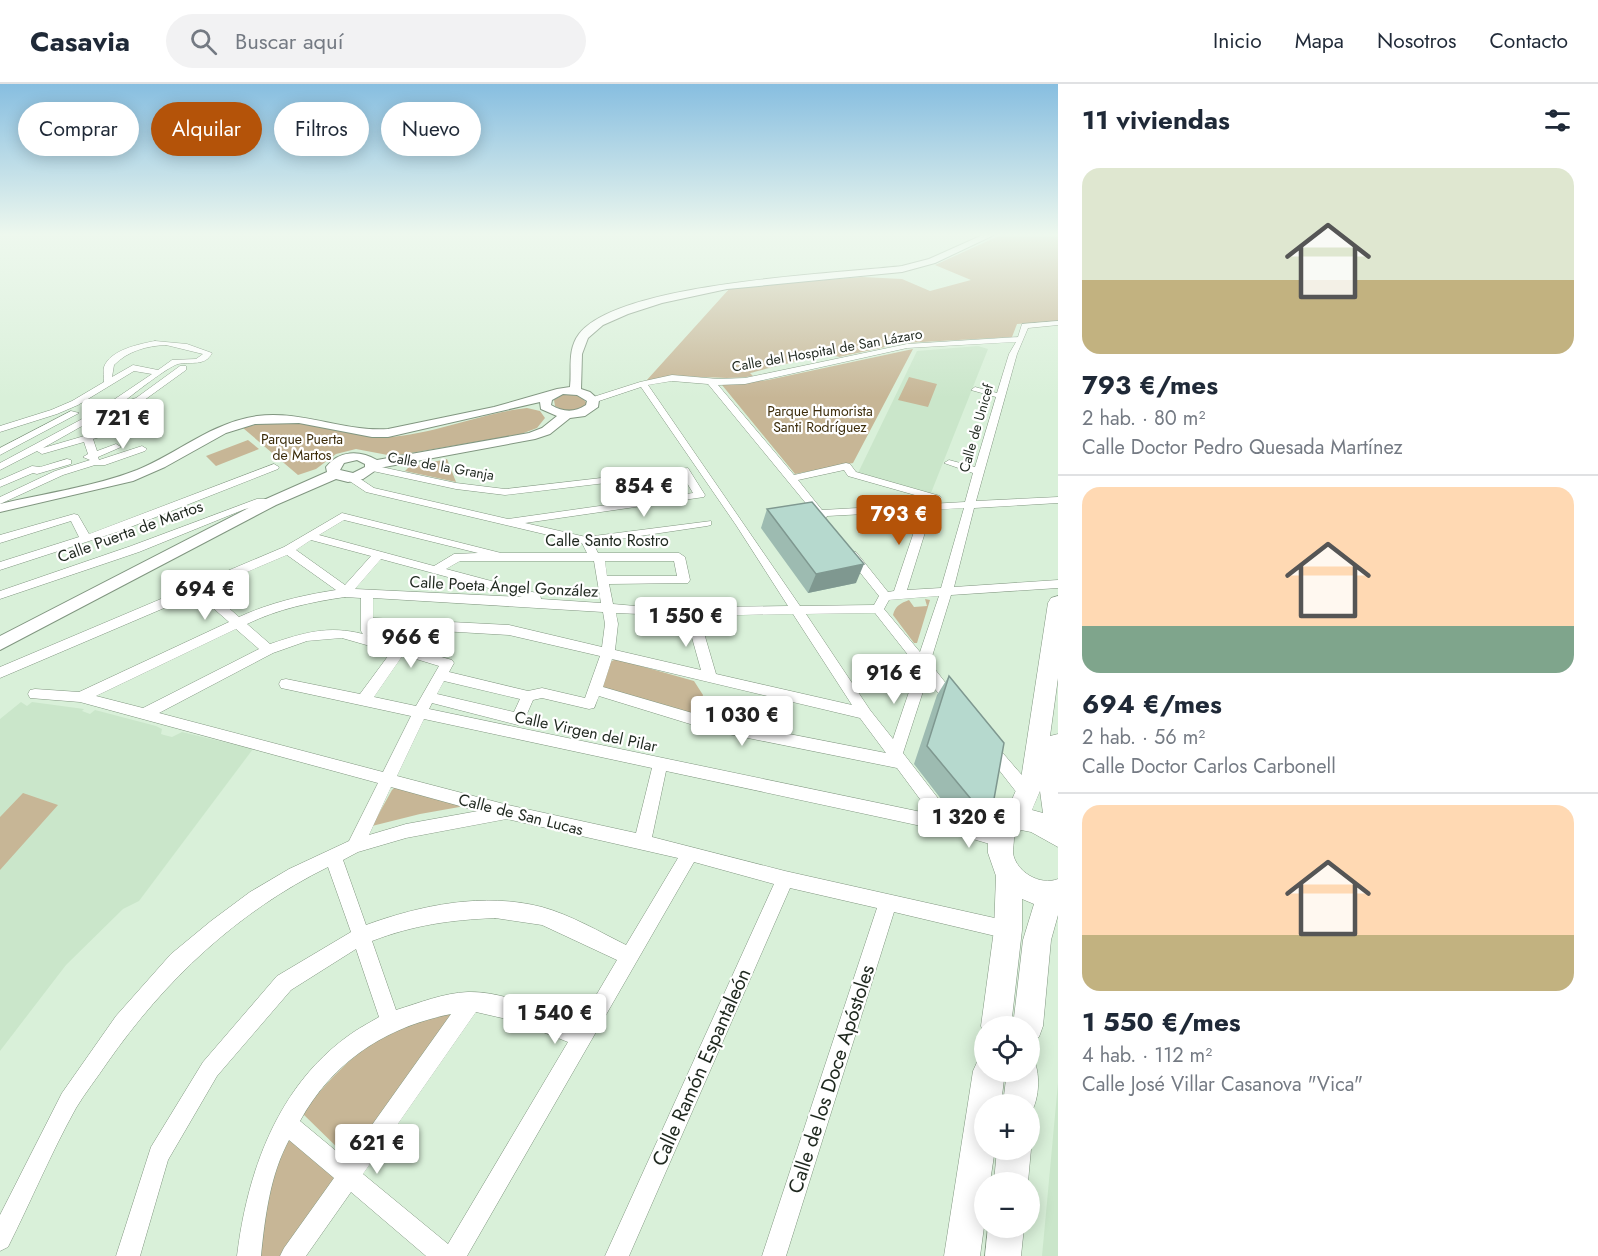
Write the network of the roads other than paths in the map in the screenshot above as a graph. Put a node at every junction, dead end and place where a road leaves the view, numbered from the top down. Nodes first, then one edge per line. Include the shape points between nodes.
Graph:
1 (704, 289) edge
2 (1058, 323) edge
3 (1021, 339) junction
4 (992, 342) junction
5 (176, 350) dead end
6 (208, 353) junction
7 (1013, 354) junction
8 (179, 365) junction
9 (158, 372) junction
10 (710, 381) junction
11 (108, 384) junction
12 (643, 384) junction
13 (975, 390) dead end
14 (575, 391) junction
15 (549, 395) junction
16 (1002, 396) junction
17 (593, 400) junction
18 (514, 406) junction
19 (109, 408) junction
20 (547, 408) junction
21 (60, 410) junction
22 (74, 413) junction
23 (567, 415) junction
24 (143, 418) junction
25 (89, 419) junction
26 (0, 429) edge
27 (49, 440) junction
28 (92, 447) junction
29 (116, 447) dead end
30 (142, 449) dead end
31 (0, 452) edge
32 (949, 463) dead end
33 (36, 465) junction
34 (0, 467) edge
35 (273, 467) dead end
36 (372, 467) junction
37 (978, 471) junction
38 (335, 474) junction
39 (0, 475) edge
40 (635, 477) junction
41 (352, 478) junction
42 (791, 479) junction
43 (0, 484) edge
44 (0, 491) edge
45 (1058, 500) edge
46 (0, 501) edge
47 (271, 502) junction
48 (648, 502) junction
49 (932, 502) junction
50 (971, 504) junction
51 (0, 507) edge
52 (510, 522) junction
53 (707, 523) dead end
54 (119, 528) junction
55 (312, 537) junction
56 (0, 539) edge
57 (86, 539) junction
58 (586, 541) junction
59 (135, 549) junction
60 (288, 550) junction
61 (849, 550) edge
62 (379, 554) junction
63 (597, 556) junction
64 (637, 556) junction
65 (500, 557) junction
66 (0, 566) edge
67 (437, 569) junction
68 (603, 580) junction
69 (642, 580) junction
70 (1058, 584) edge
71 (198, 588) junction
72 (345, 592) junction
73 (367, 593) junction
74 (946, 593) junction
75 (0, 595) edge
76 (899, 595) junction
77 (881, 602) junction
78 (1058, 603) edge
79 (567, 605) junction
80 (607, 608) junction
81 (795, 609) junction
82 (691, 610) junction
83 (367, 622) junction
84 (238, 623) junction
85 (367, 639) junction
86 (0, 644) edge
87 (400, 649) junction
88 (268, 650) junction
89 (609, 653) junction
90 (923, 664) junction
91 (0, 673) edge
92 (441, 675) junction
93 (710, 677) junction
94 (286, 684) dead end
95 (596, 690) junction
96 (35, 694) dead end
97 (528, 696) junction
98 (80, 697) junction
99 (428, 697) junction
100 (364, 700) junction
101 (960, 710) edge
102 (420, 712) junction
103 (146, 713) junction
104 (865, 714) junction
105 (982, 738) edge
106 (1058, 743) edge
107 (897, 758) junction
108 (660, 765) junction
109 (387, 780) junction
110 (1027, 793) junction
111 (1055, 794) edge
112 (508, 812) junction
113 (1016, 819) junction
114 (949, 825) junction
115 (1058, 834) edge
116 (1000, 840) junction
117 (642, 843) junction
118 (356, 846) junction
119 (690, 853) junction
120 (333, 856) junction
121 (1009, 876) junction
122 (785, 879) junction
123 (1054, 894) edge
124 (888, 903) junction
125 (1008, 930) junction
126 (361, 936) junction
127 (629, 956) junction
128 (471, 1002) junction
129 (997, 1016) edge
130 (1029, 1016) edge
131 (390, 1020) junction
132 (581, 1038) junction
133 (286, 1123) junction
134 (976, 1160) edge
135 (348, 1177) junction
136 (1005, 1238) edge
137 (0, 1239) edge
138 (128, 1256) edge
139 (249, 1256) edge
140 (292, 1256) edge
141 (444, 1256) edge
142 (454, 1256) edge
143 (617, 1256) edge
144 (774, 1256) edge
145 (962, 1256) edge
146 (1003, 1256) edge

1 - 14 main road via 631,309 588,330 575,356
2 - 3 street via 1024,326
3 - 4 street, Calle del Hospital de San Lázaro
3 - 7 street, Calle de Unicef
4 - 7 street via 1007,346
4 - 10 street, Calle del Hospital de San Lázaro via 907,346 745,381
5 - 6 street
6 - 8 street via 198,361
6 - 11 street via 178,344 149,343 112,361
7 - 16 street, Calle de Unicef
8 - 9 street
8 - 24 street
9 - 11 street via 133,368
9 - 19 street
10 - 12 street, Calle del Hospital de San Lázaro via 681,378
10 - 42 street
11 - 21 street
12 - 17 street, Calle del Hospital de San Lázaro
12 - 81 street
13 - 16 street
14 - 15 main road
14 - 17 main road
15 - 18 main road
15 - 20 main road via 544,401
16 - 37 street, Calle de Unicef
17 - 23 main road via 588,411
18 - 20 main road
18 - 51 main road via 374,433 303,419 258,420 198,441 164,463 129,478
19 - 24 street
19 - 25 street
20 - 23 main road
21 - 22 street
21 - 26 street
22 - 25 street
22 - 31 street
23 - 36 main road via 546,431 531,436
24 - 25 street
24 - 27 street
24 - 28 street
25 - 27 street
27 - 33 street
28 - 29 street
28 - 30 street via 101,463
28 - 33 street
28 - 33 street
32 - 37 street
33 - 34 street
33 - 39 street
33 - 43 street
33 - 44 street
33 - 46 street
35 - 54 street
36 - 38 main road via 369,459 351,456 335,464
36 - 40 street, Calle de la Granja via 456,486 505,492
36 - 41 main road via 366,474
37 - 50 street, Calle de Unicef
38 - 41 main road
38 - 47 main road
40 - 48 street
40 - 48 street, Calle de la Granja via 684,470 700,495
41 - 52 street via 370,490
42 - 49 street via 846,466 852,474
42 - 49 street via 823,518
45 - 50 street
47 - 59 street, Calle Puerta de Martos via 241,507
47 - 86 main road
48 - 52 street
49 - 50 street
49 - 76 street
50 - 74 street, Calle de Unicef
52 - 58 street
53 - 58 street
54 - 57 street
54 - 59 street
55 - 60 street
55 - 62 street
55 - 65 street, Calle Santo Rostro via 342,516
56 - 57 street via 74,517
57 - 66 street
58 - 63 street
59 - 75 street, Calle Puerta de Martos
60 - 71 street
60 - 72 street
61 - 77 street
62 - 67 street
62 - 72 street
63 - 64 street, Calle Santo Rostro
63 - 65 street, Calle Santo Rostro
63 - 68 street
64 - 69 street
64 - 69 street, Calle Santo Rostro via 679,557 684,580
65 - 67 street, Calle Santo Rostro via 458,557
67 - 79 street
68 - 69 street
68 - 80 street
70 - 74 street, Calle Poeta Ángel González
71 - 84 street
71 - 91 street
72 - 73 street, Calle Poeta Ángel González
72 - 84 street, Calle Poeta Ángel González via 310,598
73 - 79 street, Calle Poeta Ángel González
73 - 83 street
74 - 76 street, Calle Poeta Ángel González
74 - 90 street, Calle de Unicef
76 - 77 street, Calle Poeta Ángel González
77 - 81 street, Calle Poeta Ángel González
77 - 90 street
78 - 110 main road via 1033,779
79 - 80 street, Calle Poeta Ángel González
80 - 82 street, Calle Poeta Ángel González
80 - 89 street via 611,616
81 - 82 street, Calle Poeta Ángel González
81 - 104 street
82 - 93 street
83 - 85 street
83 - 89 street via 509,630
84 - 88 street
84 - 98 street, Calle Poeta Ángel González
85 - 87 street
85 - 88 street via 342,633 306,637
87 - 92 street via 447,663
87 - 100 street
88 - 103 street
89 - 93 street
89 - 95 street
90 - 101 street
90 - 107 street, Calle de Unicef
92 - 97 street
92 - 99 street
93 - 104 street
94 - 100 street, Calle Virgen del Pilar
95 - 97 street via 589,704 542,693
95 - 107 street via 713,725
96 - 98 street, Calle de San Lucas
97 - 99 street via 518,719
98 - 103 street, Calle de San Lucas
99 - 102 street
100 - 102 street, Calle Virgen del Pilar
102 - 108 street, Calle Virgen del Pilar
102 - 109 street
103 - 109 street, Calle de San Lucas
104 - 107 street
105 - 110 street
106 - 111 main road
107 - 114 street
108 - 114 street, Calle Virgen del Pilar
108 - 117 street
109 - 112 street, Calle de San Lucas
109 - 118 street
110 - 113 main road
111 - 115 main road
112 - 117 street, Calle de San Lucas
112 - 118 street via 406,831
113 - 115 main road via 1038,822
113 - 116 main road via 1004,826
114 - 116 street, Calle Virgen del Pilar
116 - 121 main road via 1000,853
117 - 119 street, Calle de San Lucas
118 - 120 street
119 - 122 street, Calle de San Lucas
119 - 127 street
120 - 126 street
120 - 137 street via 256,897 217,927 178,961 123,1023 69,1100
121 - 123 main road via 1029,890
121 - 125 main road
122 - 124 street, Calle de San Lucas
122 - 143 street, Calle Ramón Espantaleón
123 - 130 main road via 1037,940
124 - 125 street, Calle de San Lucas
124 - 144 street, Calle de los Doce Apóstoles
125 - 129 main road
126 - 127 street via 404,920 447,912 495,910 542,916
126 - 131 street
126 - 138 street via 284,983 210,1069 159,1155
127 - 132 street
128 - 131 street
128 - 132 street via 524,1012
128 - 135 street
131 - 133 street via 324,1070
132 - 142 street
133 - 135 street
133 - 139 street via 261,1180
134 - 145 main road
135 - 140 street
135 - 141 street
136 - 146 main road

